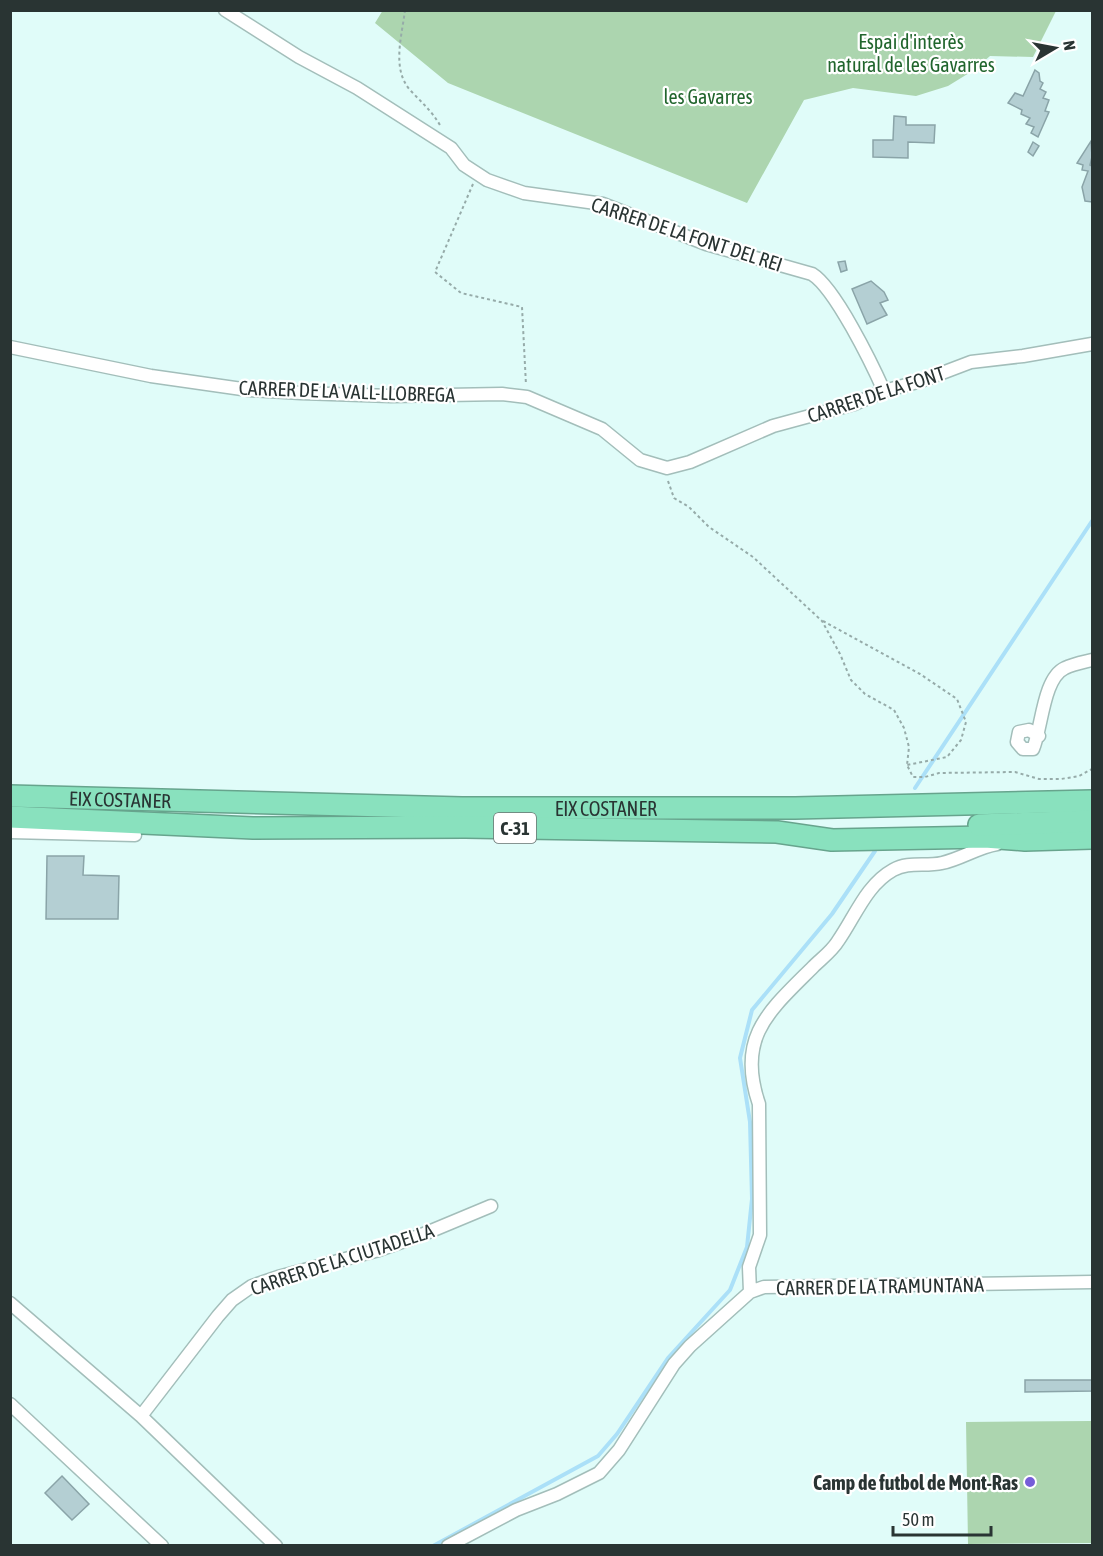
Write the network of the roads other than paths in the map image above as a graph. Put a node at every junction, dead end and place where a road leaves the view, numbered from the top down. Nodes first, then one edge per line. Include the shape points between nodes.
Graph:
1 (225, 10) edge
2 (1092, 344) edge
3 (10, 347) edge
4 (884, 391) junction
5 (667, 468) joint
6 (1092, 660) edge
7 (1038, 736) dead end
8 (10, 787) edge
9 (1092, 790) edge
10 (10, 796) edge
11 (1092, 801) edge
12 (390, 806) junction
13 (795, 808) junction
14 (10, 817) edge
15 (1092, 821) edge
16 (254, 828) junction
17 (10, 832) edge
18 (777, 832) junction
19 (135, 835) joint
20 (1092, 838) edge
21 (1025, 840) junction
22 (491, 1206) dead end
23 (1092, 1282) edge
24 (750, 1292) junction
25 (10, 1303) edge
26 (10, 1404) edge
27 (141, 1416) junction
28 (162, 1545) edge
29 (276, 1545) edge
30 (448, 1545) edge

1 - 4 street, CARRER DE LA FONT DEL REI via 451,148 464,165 488,180 524,193 603,204 706,244 812,274 825,284
2 - 4 street, CARRER DE LA FONT via 971,362
3 - 5 street, CARRER DE LA VALL-LLOBREGA via 151,376 249,390 527,397 602,429 640,460
4 - 5 street, CARRER DE LA FONT via 854,404 773,426
6 - 7 street via 1063,668 1050,683
8 - 12 highway via 304,796
9 - 13 highway via 822,799
10 - 12 highway, EIX COSTANER / C-31
11 - 13 highway, EIX COSTANER / C-31
12 - 13 highway, EIX COSTANER / C-31
14 - 16 highway, C-31
15 - 18 highway, C-31
16 - 18 highway, C-31
16 - 19 highway
17 - 19 street
18 - 21 highway via 832,840
20 - 21 highway
21 - 24 street via 986,846 941,864 910,864 875,882 837,943 777,1003 759,1030 751,1054 759,1104 760,1235 749,1267
22 - 27 street, CARRER DE LA CIUTADELLA via 379,1250 252,1286 218,1316
23 - 24 street, CARRER DE LA TRAMUNTANA via 764,1287
24 - 30 street, CARRER DE LA TRAMUNTANA via 674,1364 619,1450 599,1473
25 - 27 street
26 - 28 street
27 - 29 street

